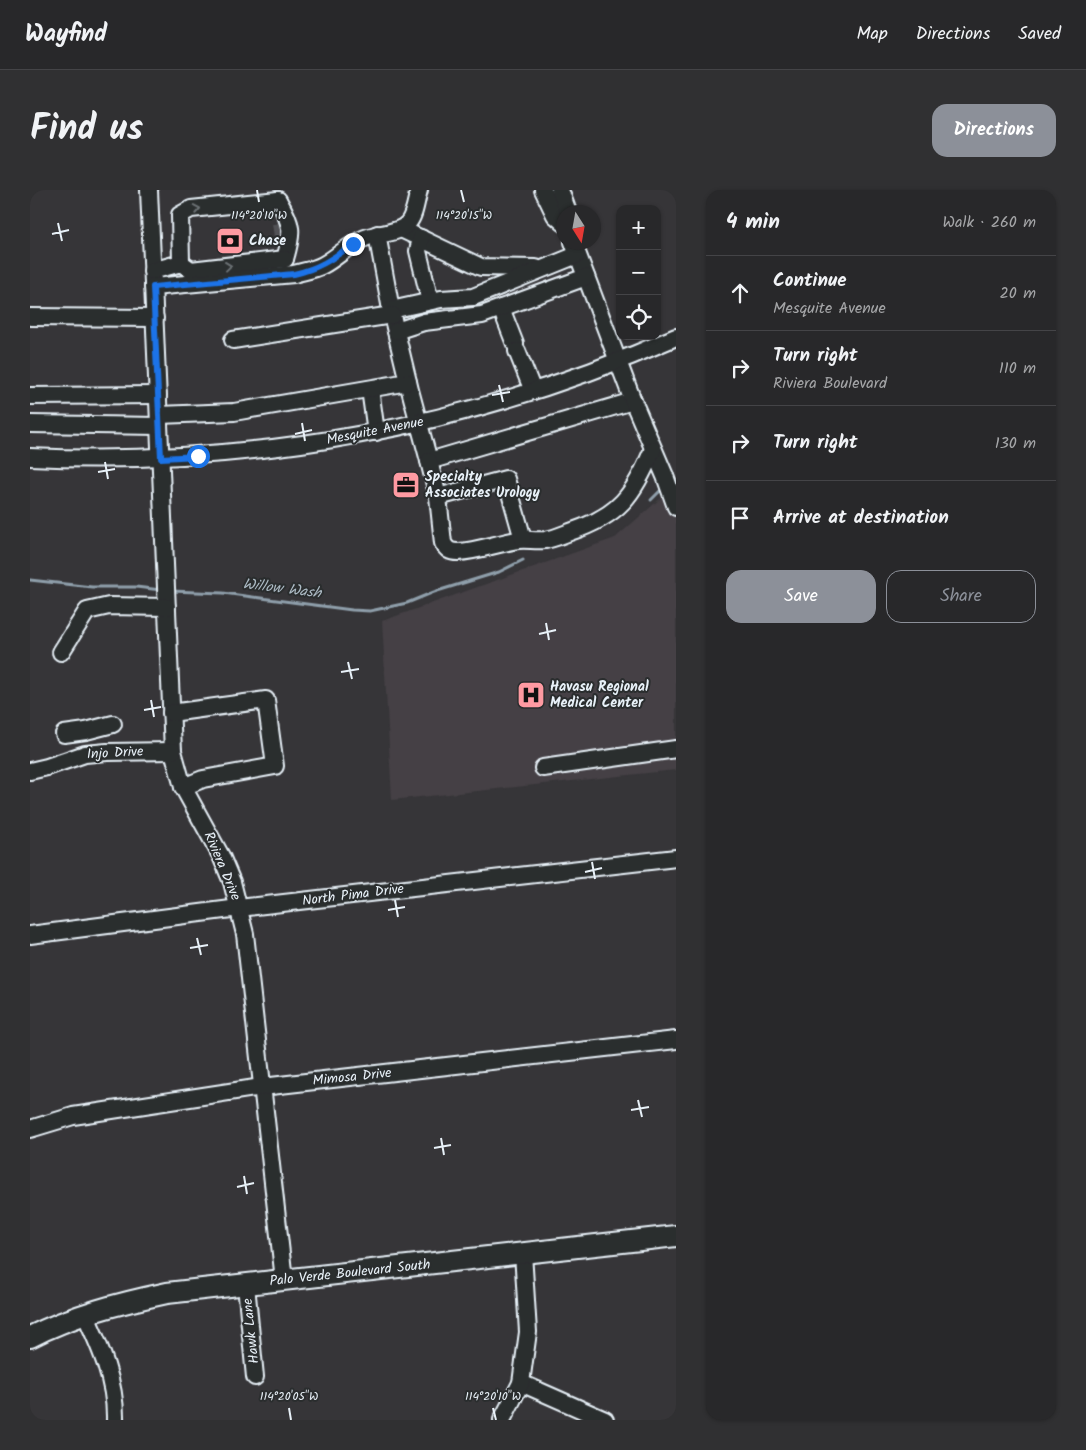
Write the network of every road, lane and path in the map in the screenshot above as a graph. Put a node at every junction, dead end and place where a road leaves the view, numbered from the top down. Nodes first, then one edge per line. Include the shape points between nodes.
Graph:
1 (149, 190) edge
2 (419, 190) edge
3 (543, 190) edge
4 (560, 190) edge
5 (278, 195) edge
6 (565, 205) edge
7 (556, 216) edge
8 (401, 229) junction
9 (376, 234) junction
10 (421, 238) junction
11 (573, 250) edge
12 (575, 250) edge
13 (182, 264) junction
14 (286, 266) junction
15 (544, 268) junction
16 (586, 277) junction
17 (153, 279) junction
18 (430, 301) junction
19 (501, 308) junction
20 (30, 317) edge
21 (155, 318) junction
22 (393, 318) junction
23 (676, 337) edge
24 (233, 340) dead end
25 (618, 362) junction
26 (408, 382) junction
27 (370, 389) junction
28 (533, 391) junction
29 (158, 395) junction
30 (37, 396) edge
31 (633, 402) junction
32 (159, 420) junction
33 (419, 422) junction
34 (37, 425) edge
35 (376, 432) junction
36 (653, 449) junction
37 (30, 457) edge
38 (161, 458) junction
39 (429, 461) junction
40 (438, 497) junction
41 (676, 507) edge
42 (524, 539) junction
43 (167, 606) junction
44 (61, 652) dead end
45 (171, 713) junction
46 (113, 724) dead end
47 (64, 734) dead end
48 (676, 750) edge
49 (173, 751) junction
50 (543, 768) dead end
51 (30, 771) edge
52 (183, 787) junction
53 (676, 858) edge
54 (239, 908) junction
55 (30, 935) edge
56 (676, 1040) edge
57 (262, 1087) junction
58 (30, 1129) edge
59 (676, 1236) edge
60 (523, 1253) junction
61 (284, 1280) junction
62 (246, 1285) junction
63 (85, 1314) junction
64 (30, 1338) edge
65 (256, 1377) dead end
66 (521, 1383) junction
67 (115, 1420) edge
68 (502, 1420) edge
69 (606, 1420) edge

1 - 17 street, Riviera Drive
2 - 8 street via 412,216
3 - 7 street
4 - 6 street
13 -> 5 street via 180,215 191,209
5 - 14 street
5 - 14 street via 288,217 291,239
8 - 9 street
8 - 10 street
9 - 14 street via 353,244 312,270
9 - 22 street
10 - 15 street via 481,266
10 - 18 street via 418,251
11 - 15 street
12 - 16 street
13 -> 14 street via 192,270
13 - 17 street
14 - 17 street
15 - 18 street via 473,297
16 - 19 street
16 - 25 street
17 - 21 street, Riviera Drive
18 - 22 street
19 - 22 street via 482,315 424,322
19 - 28 street
20 - 21 street
21 - 29 street, Riviera Drive
22 - 24 street
22 - 26 street
23 - 25 street, Mesquite Avenue
25 - 28 street, Mesquite Avenue
25 - 31 street
26 - 27 street
26 - 33 street
27 - 32 street via 234,412
27 - 35 street
28 - 33 street, Mesquite Avenue
29 - 30 street
29 - 32 street, Riviera Drive
30 - 34 street
31 - 36 street
31 - 39 street
32 - 34 street
32 - 38 street, Riviera Drive
33 - 35 street, Mesquite Avenue
33 - 39 street
35 - 38 street, Mesquite Avenue via 289,447
36 - 41 street
36 - 42 street via 634,489 621,505 600,520 547,540
37 - 38 street, Mesquite Avenue
38 - 43 street, Riviera Drive
39 - 40 street
40 - 42 street via 506,479
40 - 42 street via 443,543 450,552 467,552
43 - 44 street via 109,606 87,611
43 - 45 street, Riviera Drive
45 - 49 street, Riviera Drive
45 - 52 street via 266,700 275,766 203,779
46 - 47 street
48 - 50 street
49 - 51 street, Injo Drive via 85,754
49 - 52 street, Riviera Drive
52 - 54 street, Riviera Drive via 221,856
53 - 54 street, North Pima Drive
54 - 55 street, North Pima Drive
54 - 57 street, Riviera Drive via 245,934
56 - 57 street, Mimosa Drive
57 - 58 street, Mimosa Drive via 73,1116
57 - 61 street, Riviera Drive
59 - 60 main road, Palo Verde Boulevard South
60 - 61 main road, Palo Verde Boulevard South
60 - 66 street via 528,1332
61 - 62 main road, Palo Verde Boulevard South
62 - 63 main road, Palo Verde Boulevard South via 167,1294
62 - 65 street, Hawk Lane
63 - 64 main road, Palo Verde Boulevard South
63 - 67 street via 109,1374
66 - 68 street
66 - 69 street

